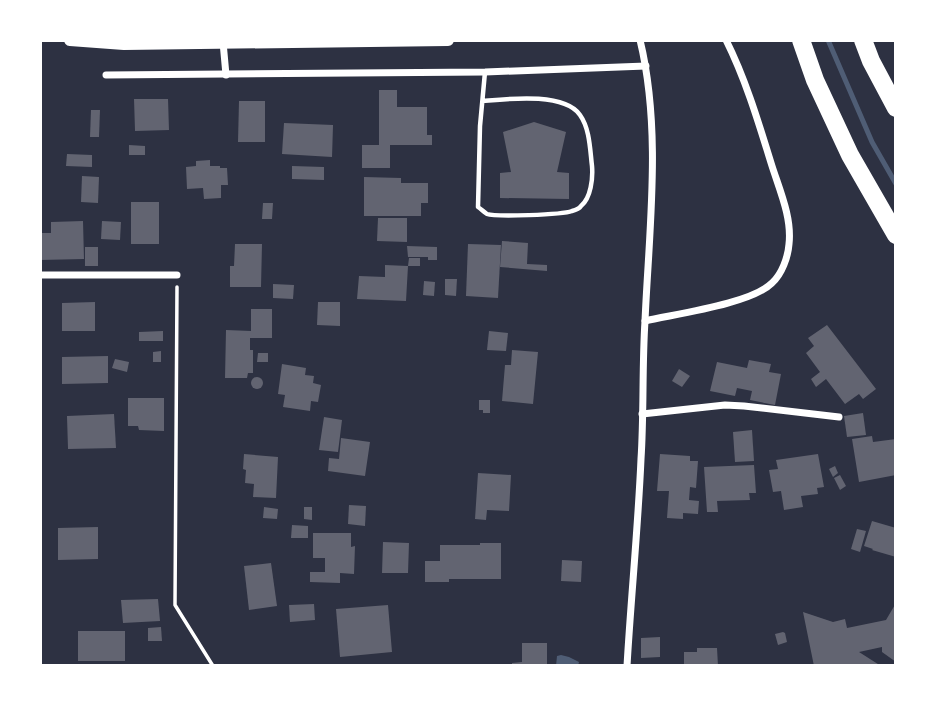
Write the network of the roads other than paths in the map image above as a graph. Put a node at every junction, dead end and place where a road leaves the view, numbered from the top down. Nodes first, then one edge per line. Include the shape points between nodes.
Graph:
1 (70, 40) edge
2 (448, 40) edge
3 (640, 40) edge
4 (726, 40) edge
5 (801, 40) edge
6 (863, 40) edge
7 (223, 42) junction
8 (646, 66) junction
9 (485, 72) junction
10 (106, 75) dead end
11 (226, 75) junction
12 (483, 101) junction
13 (896, 107) edge
14 (896, 235) edge
15 (40, 275) edge
16 (177, 275) road end
17 (645, 321) junction
18 (642, 414) junction
19 (839, 417) dead end
20 (627, 666) edge

1 - 7 main road
2 - 7 main road
3 - 8 street
4 - 17 street via 758,122 788,221 789,245 783,267 772,284 751,296
5 - 14 highway via 850,155
6 - 13 highway
7 - 11 street
8 - 9 street
8 - 17 street via 652,154
9 - 11 street
9 - 12 lane
10 - 11 street
12 - 12 lane via 478,207 487,214 507,216 572,212 583,205 593,175 585,123 579,113 573,107 539,99
15 - 16 street
17 - 18 street
18 - 19 street via 725,405
18 - 20 street

